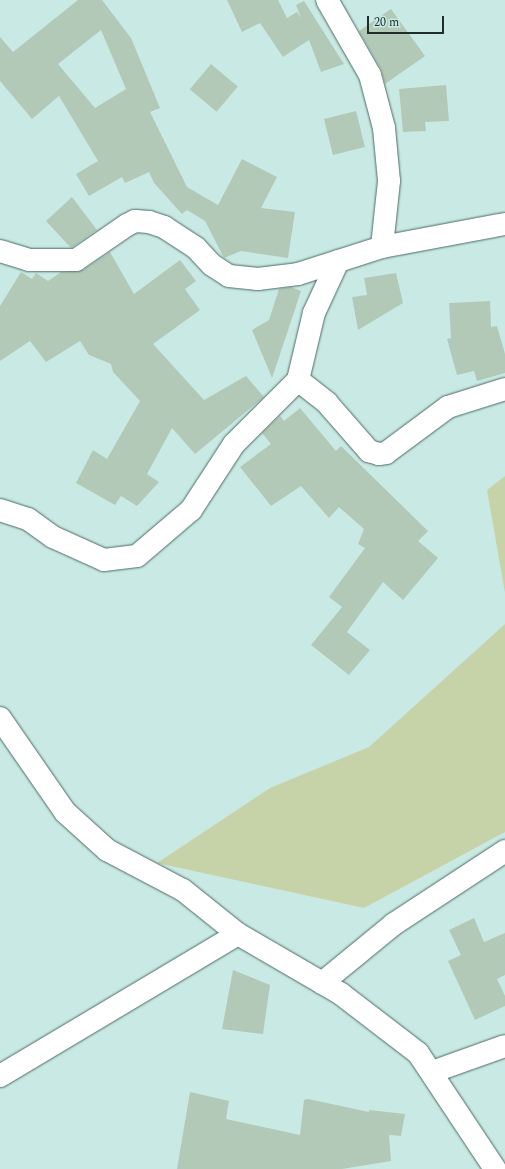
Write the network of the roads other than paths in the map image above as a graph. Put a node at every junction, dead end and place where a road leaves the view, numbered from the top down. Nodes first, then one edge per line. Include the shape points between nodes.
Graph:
1 (327, 0) edge
2 (505, 224) edge
3 (382, 247) junction
4 (0, 251) edge
5 (338, 261) junction
6 (298, 380) junction
7 (505, 389) edge
8 (0, 510) edge
9 (0, 718) edge
10 (505, 851) edge
11 (238, 934) junction
12 (322, 983) junction
13 (505, 1046) edge
14 (432, 1072) junction
15 (0, 1076) edge
16 (494, 1169) edge

1 - 3 street via 370,75 384,128 389,180
2 - 3 street
3 - 5 street
4 - 5 street via 29,260 76,260 135,221 164,227 229,276 258,279 298,274
5 - 6 street via 314,313
6 - 7 street via 327,403 369,451 379,454 386,453 448,407
6 - 8 street via 234,444 191,510 138,556 104,560 53,537 28,519
9 - 11 street via 65,812 107,850 183,890
10 - 12 street via 394,924
11 - 12 street
11 - 15 street
12 - 14 street via 418,1053
13 - 14 street
14 - 16 street

